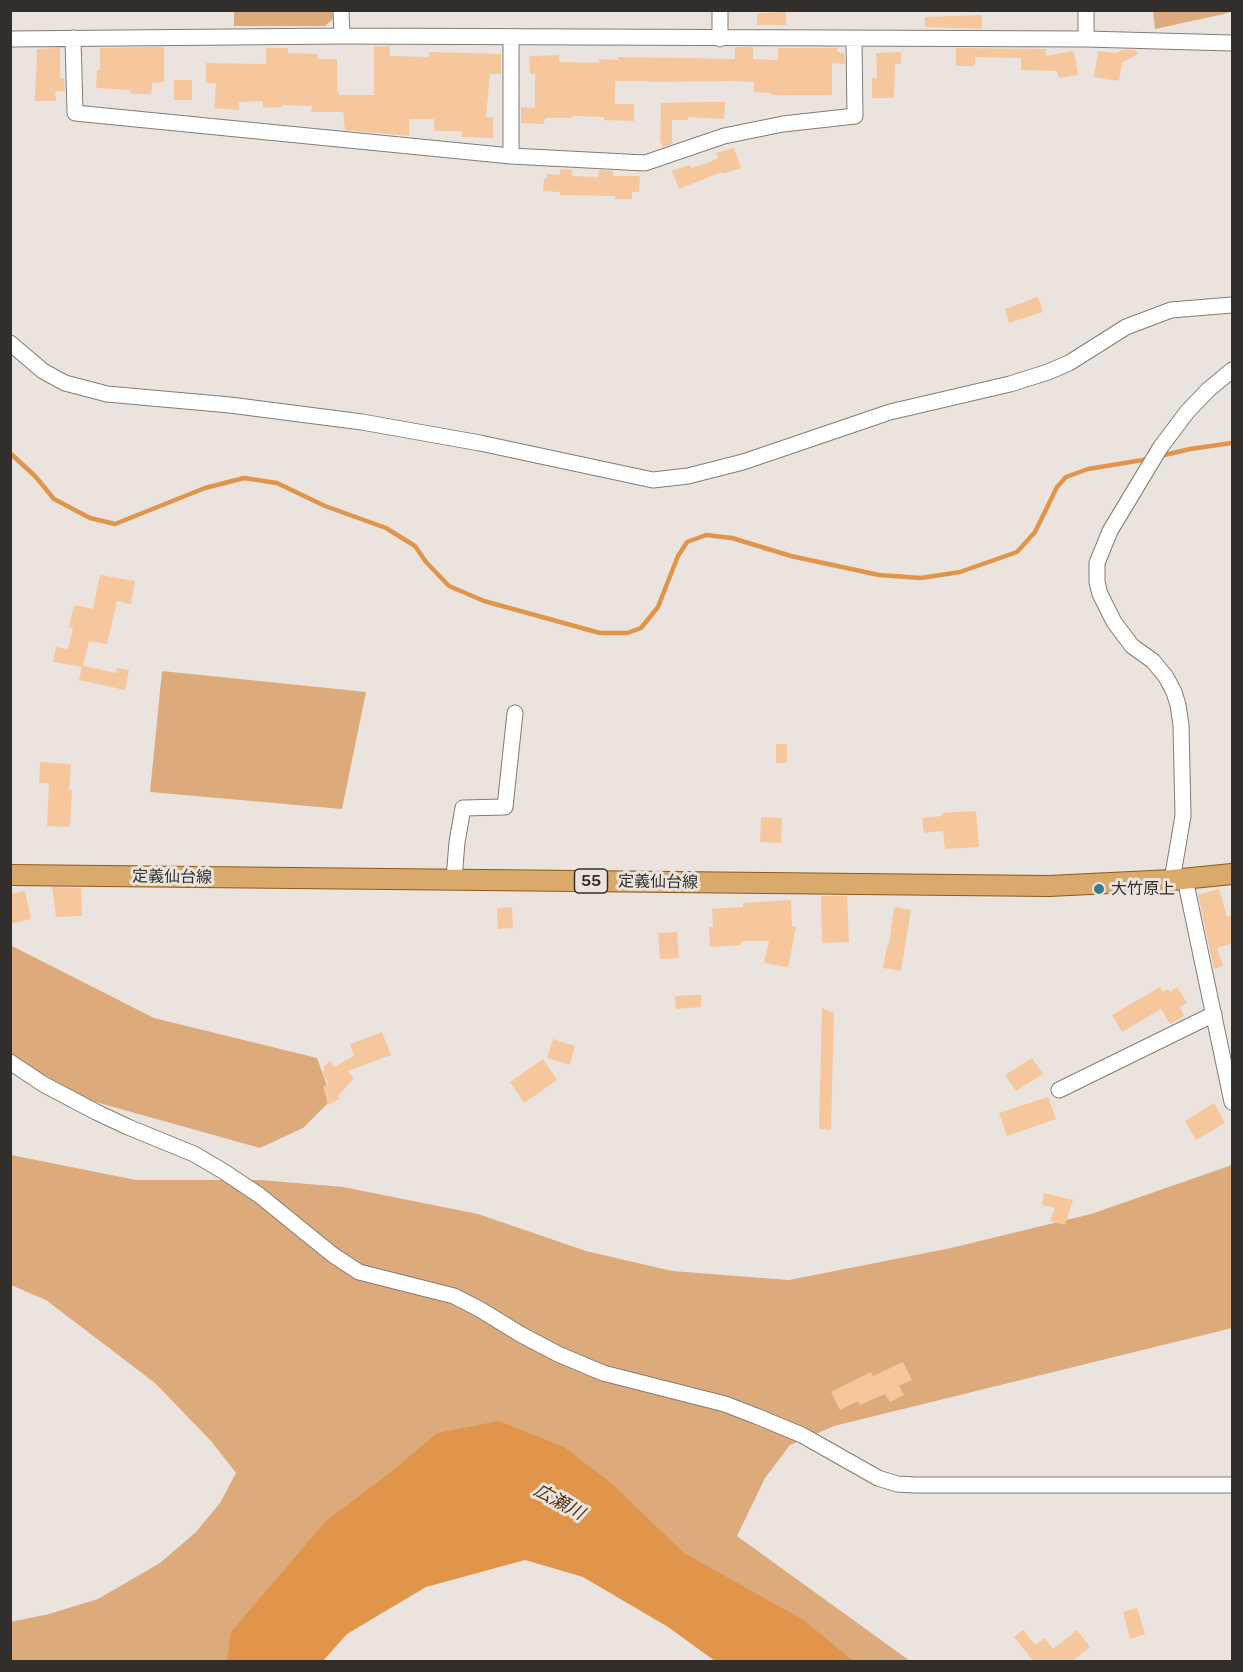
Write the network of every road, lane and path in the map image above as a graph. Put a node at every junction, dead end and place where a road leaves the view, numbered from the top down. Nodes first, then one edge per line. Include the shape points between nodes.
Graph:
1 (341, 10) edge
2 (720, 10) edge
3 (1086, 10) edge
4 (342, 36) junction
5 (511, 38) junction
6 (10, 39) edge
7 (73, 39) junction
8 (720, 39) junction
9 (1086, 39) junction
10 (854, 40) junction
11 (1233, 43) edge
12 (511, 156) junction
13 (1233, 305) edge
14 (10, 343) edge
15 (1233, 370) edge
16 (515, 713) dead end
17 (1233, 874) edge
18 (10, 875) edge
19 (454, 879) junction
20 (1179, 879) junction
21 (1214, 1014) junction
22 (10, 1062) edge
23 (1059, 1090) dead end
24 (1233, 1102) edge
25 (1233, 1485) edge

1 - 4 street
2 - 8 street
3 - 9 street
4 - 5 street
4 - 7 street
5 - 8 street
5 - 12 street
6 - 7 street
7 - 12 street via 75,113
8 - 10 street
9 - 10 street
9 - 11 street
10 - 12 street via 855,116 724,136 645,163
13 - 14 street via 1171,310 1126,327 1048,372 890,412 743,462 653,480 362,422 107,394 78,387 42,371
15 - 20 street via 1187,412 1160,448 1102,547 1097,563 1100,594 1114,622 1132,646 1153,661 1166,677 1178,705 1183,816
16 - 19 street via 505,807 463,808
17 - 20 main road, 定義仙台線 / 55
18 - 19 main road, 定義仙台線 / 55
19 - 20 main road, 定義仙台線 / 55 via 1049,886
20 - 21 street
21 - 23 street
21 - 24 street
22 - 25 street via 96,1112 194,1154 223,1171 359,1272 453,1296 558,1354 603,1373 725,1404 756,1416 802,1435 878,1478 915,1485

